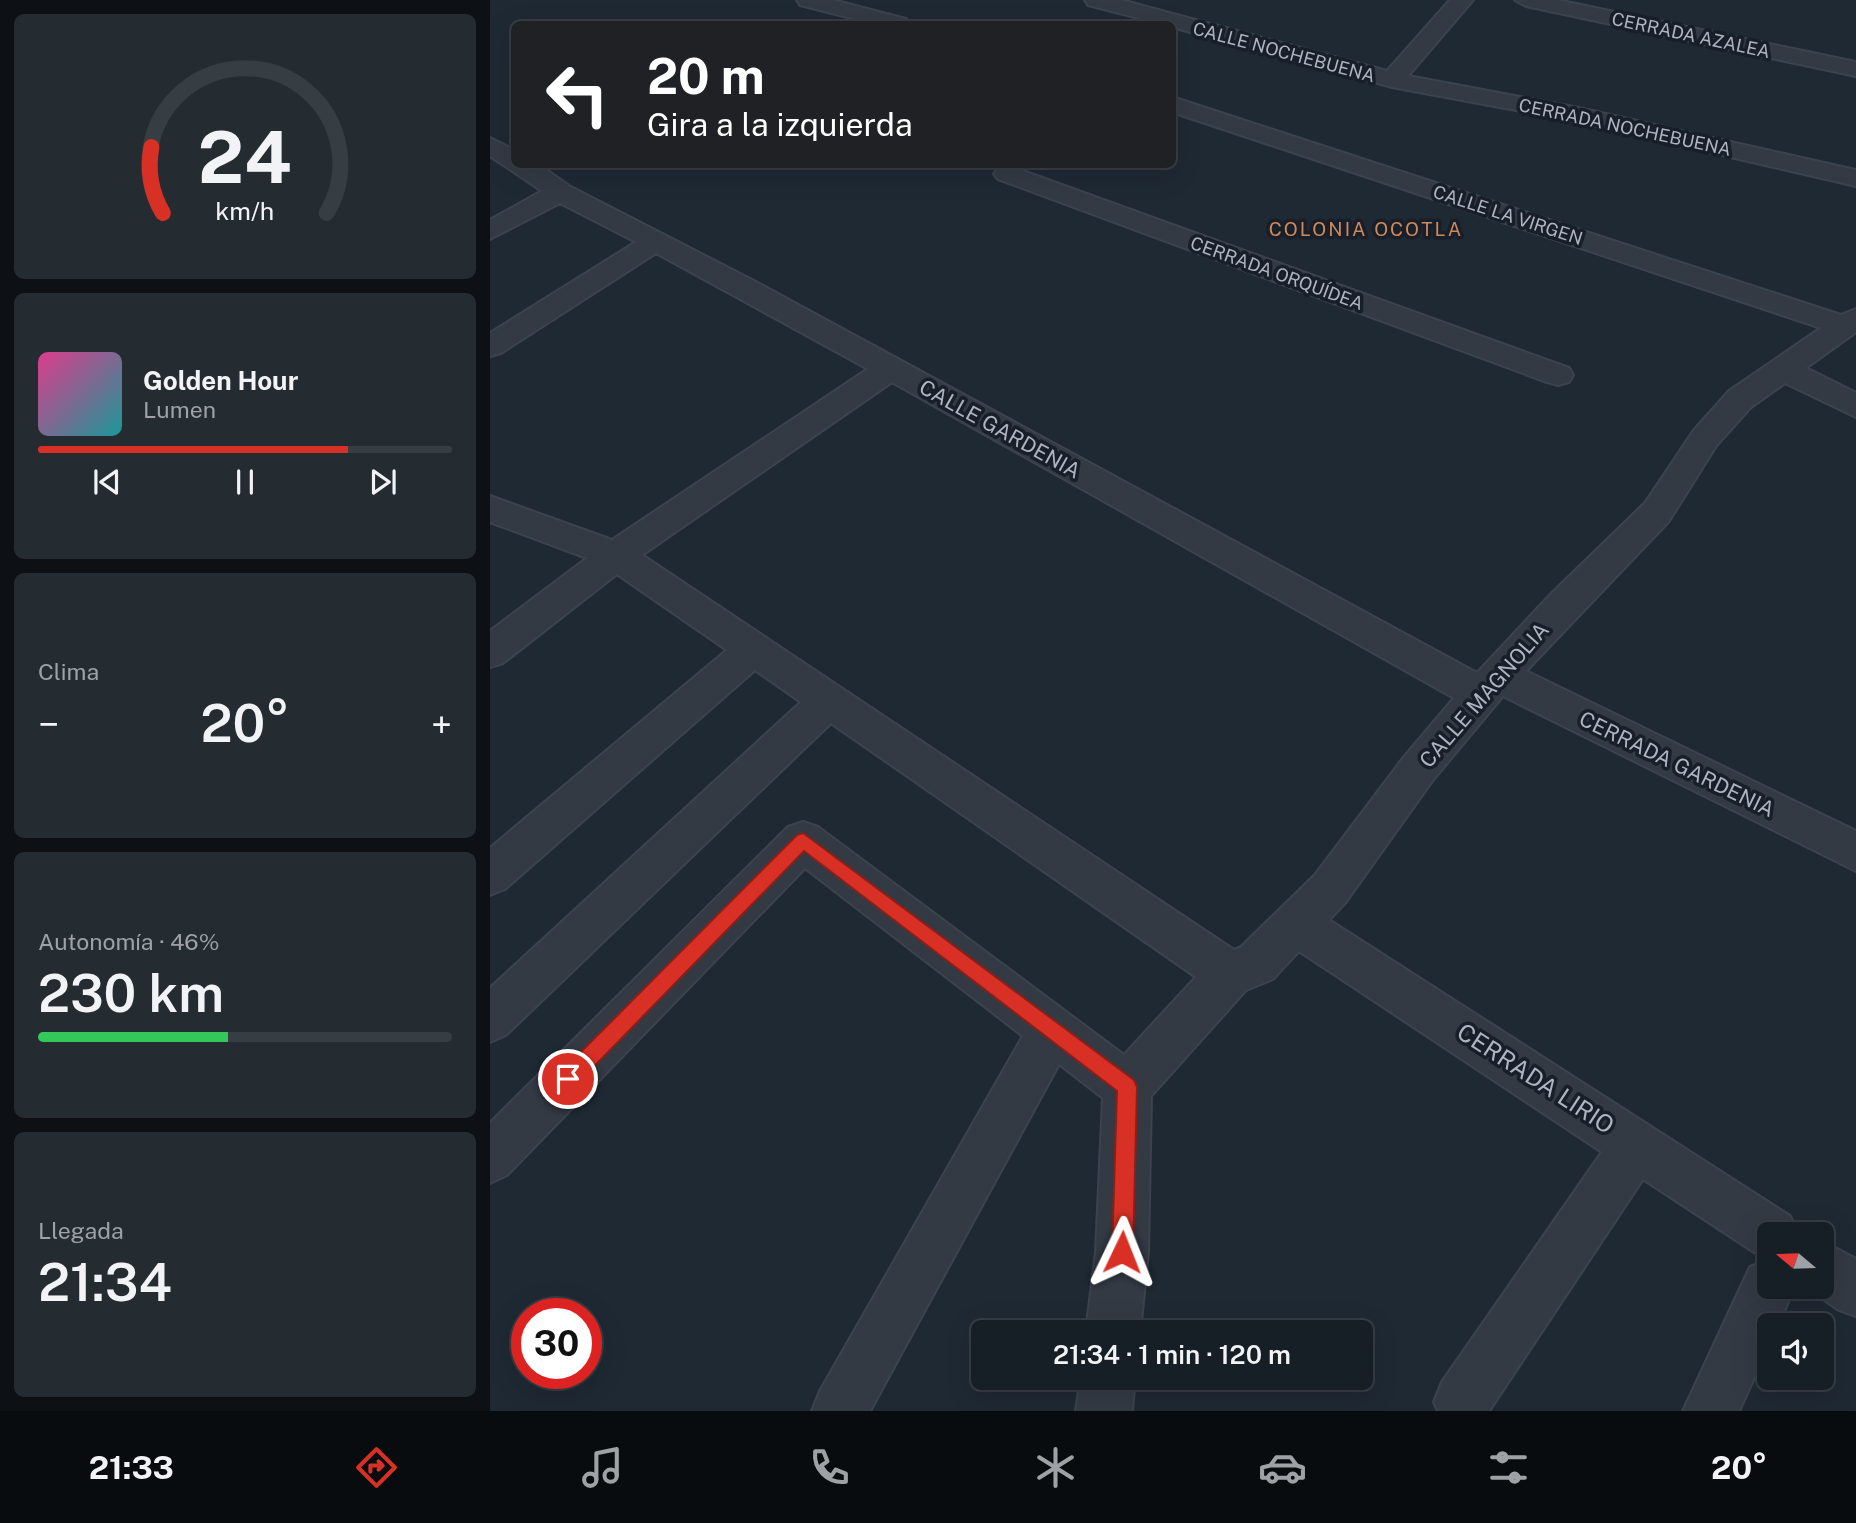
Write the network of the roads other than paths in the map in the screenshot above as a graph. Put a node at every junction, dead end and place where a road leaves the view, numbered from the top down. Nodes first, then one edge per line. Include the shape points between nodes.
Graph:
1 (808, 0) edge
2 (1096, 0) edge
3 (1462, 0) edge
4 (1526, 0) edge
5 (887, 21) edge
6 (1152, 21) edge
7 (1176, 27) edge
8 (1856, 69) edge
9 (1392, 80) junction
10 (1176, 105) edge
11 (490, 145) edge
12 (511, 159) edge
13 (526, 168) edge
14 (1012, 168) edge
15 (1856, 178) edge
16 (560, 192) junction
17 (490, 232) edge
18 (656, 241) junction
19 (1850, 322) edge
20 (490, 346) edge
21 (891, 368) junction
22 (1783, 369) junction
23 (1558, 375) dead end
24 (1856, 406) edge
25 (490, 509) edge
26 (616, 555) junction
27 (754, 649) junction
28 (490, 652) edge
29 (1489, 685) junction
30 (830, 700) junction
31 (1856, 852) edge
32 (490, 876) edge
33 (1298, 925) junction
34 (1230, 974) junction
35 (490, 1019) edge
36 (1052, 1030) junction
37 (1127, 1087) junction
38 (1637, 1144) junction
39 (490, 1158) edge
40 (1757, 1224) edge
41 (1834, 1275) edge
42 (1856, 1290) edge
43 (1763, 1299) edge
44 (1114, 1320) edge
45 (1106, 1390) edge
46 (1462, 1402) dead end
47 (840, 1411) edge
48 (1104, 1411) edge
49 (1711, 1411) edge

1 - 5 street
2 - 6 street, CALLE NOCHEBUENA
3 - 9 street
4 - 8 street, CERRADA AZALEA
7 - 9 street, CALLE NOCHEBUENA
9 - 15 street, CERRADA NOCHEBUENA via 1579,115
10 - 19 street, CALLE LA VIRGEN
11 - 12 street
13 - 16 street, CALLE GARDENIA
14 - 23 street, CERRADA ORQUÍDEA via 1007,174
16 - 17 street
16 - 18 street, CALLE GARDENIA
18 - 20 street
18 - 21 street, CALLE GARDENIA
19 - 22 street, CALLE MAGNOLIA
21 - 26 street
21 - 29 street, CALLE GARDENIA
22 - 24 street
22 - 29 street, CALLE MAGNOLIA via 1740,399 1705,438 1657,513
25 - 26 street
26 - 27 street
26 - 28 street
27 - 30 street
27 - 32 street
29 - 31 street, CERRADA GARDENIA
29 - 33 street, CALLE MAGNOLIA
30 - 34 street
30 - 35 street
33 - 34 street, CALLE MAGNOLIA via 1257,962
33 - 38 street, CERRADA LIRIO
34 - 37 street, CALLE MAGNOLIA
36 - 37 street
36 - 39 street via 803,841
36 - 47 street
37 - 44 street via 1122,1252
38 - 40 street, CERRADA LIRIO
38 - 46 street
41 - 42 street
43 - 49 street
45 - 48 street

